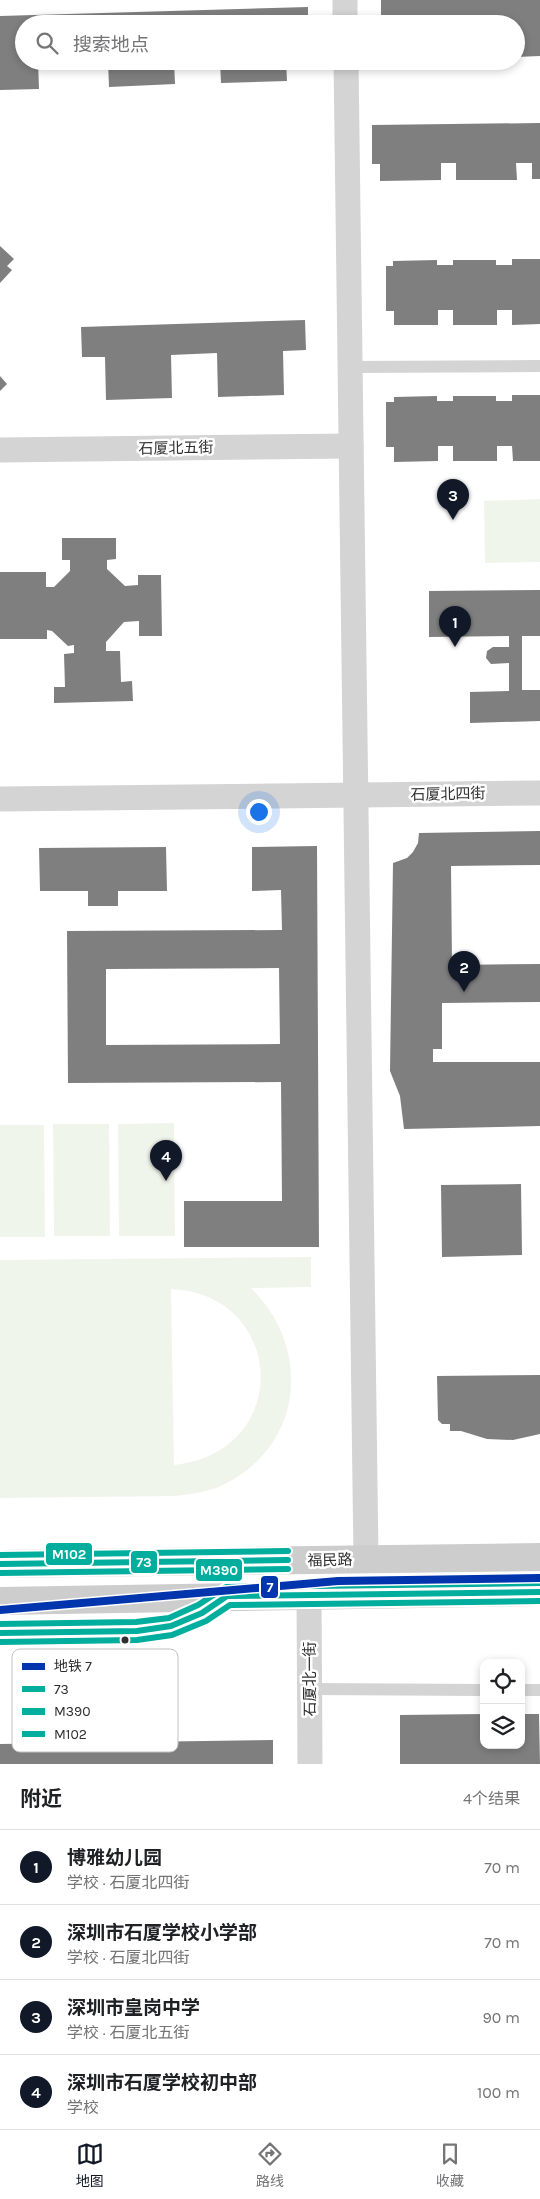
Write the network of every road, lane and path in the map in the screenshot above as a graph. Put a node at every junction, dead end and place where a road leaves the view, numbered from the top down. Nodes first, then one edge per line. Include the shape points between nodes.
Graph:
1 (345, 0) edge
2 (346, 15) edge
3 (346, 70) edge
4 (540, 366) edge
5 (350, 368) junction
6 (351, 446) junction
7 (0, 450) edge
8 (540, 793) edge
9 (356, 795) junction
10 (0, 799) edge
11 (540, 1557) edge
12 (366, 1559) junction
13 (0, 1564) edge
14 (540, 1592) edge
15 (309, 1595) junction
16 (227, 1596) junction
17 (0, 1602) edge
18 (0, 1633) edge
19 (310, 1689) junction
20 (480, 1690) edge
21 (525, 1690) edge
22 (540, 1690) edge
23 (310, 1764) edge

1 - 2 street
3 - 5 street
4 - 5 lane
5 - 6 street
6 - 7 street, 石厦北五街
6 - 9 street
8 - 9 street, 石厦北四街
9 - 10 street, 石厦北四街
9 - 12 street
11 - 12 main road, 福民路
12 - 13 main road, 福民路
14 - 15 main road
15 - 16 main road
15 - 19 street, 石厦北一街
16 - 17 main road
16 - 18 lane via 202,1613 171,1626 137,1631
19 - 20 lane
19 - 23 street, 石厦北一街
21 - 22 lane

